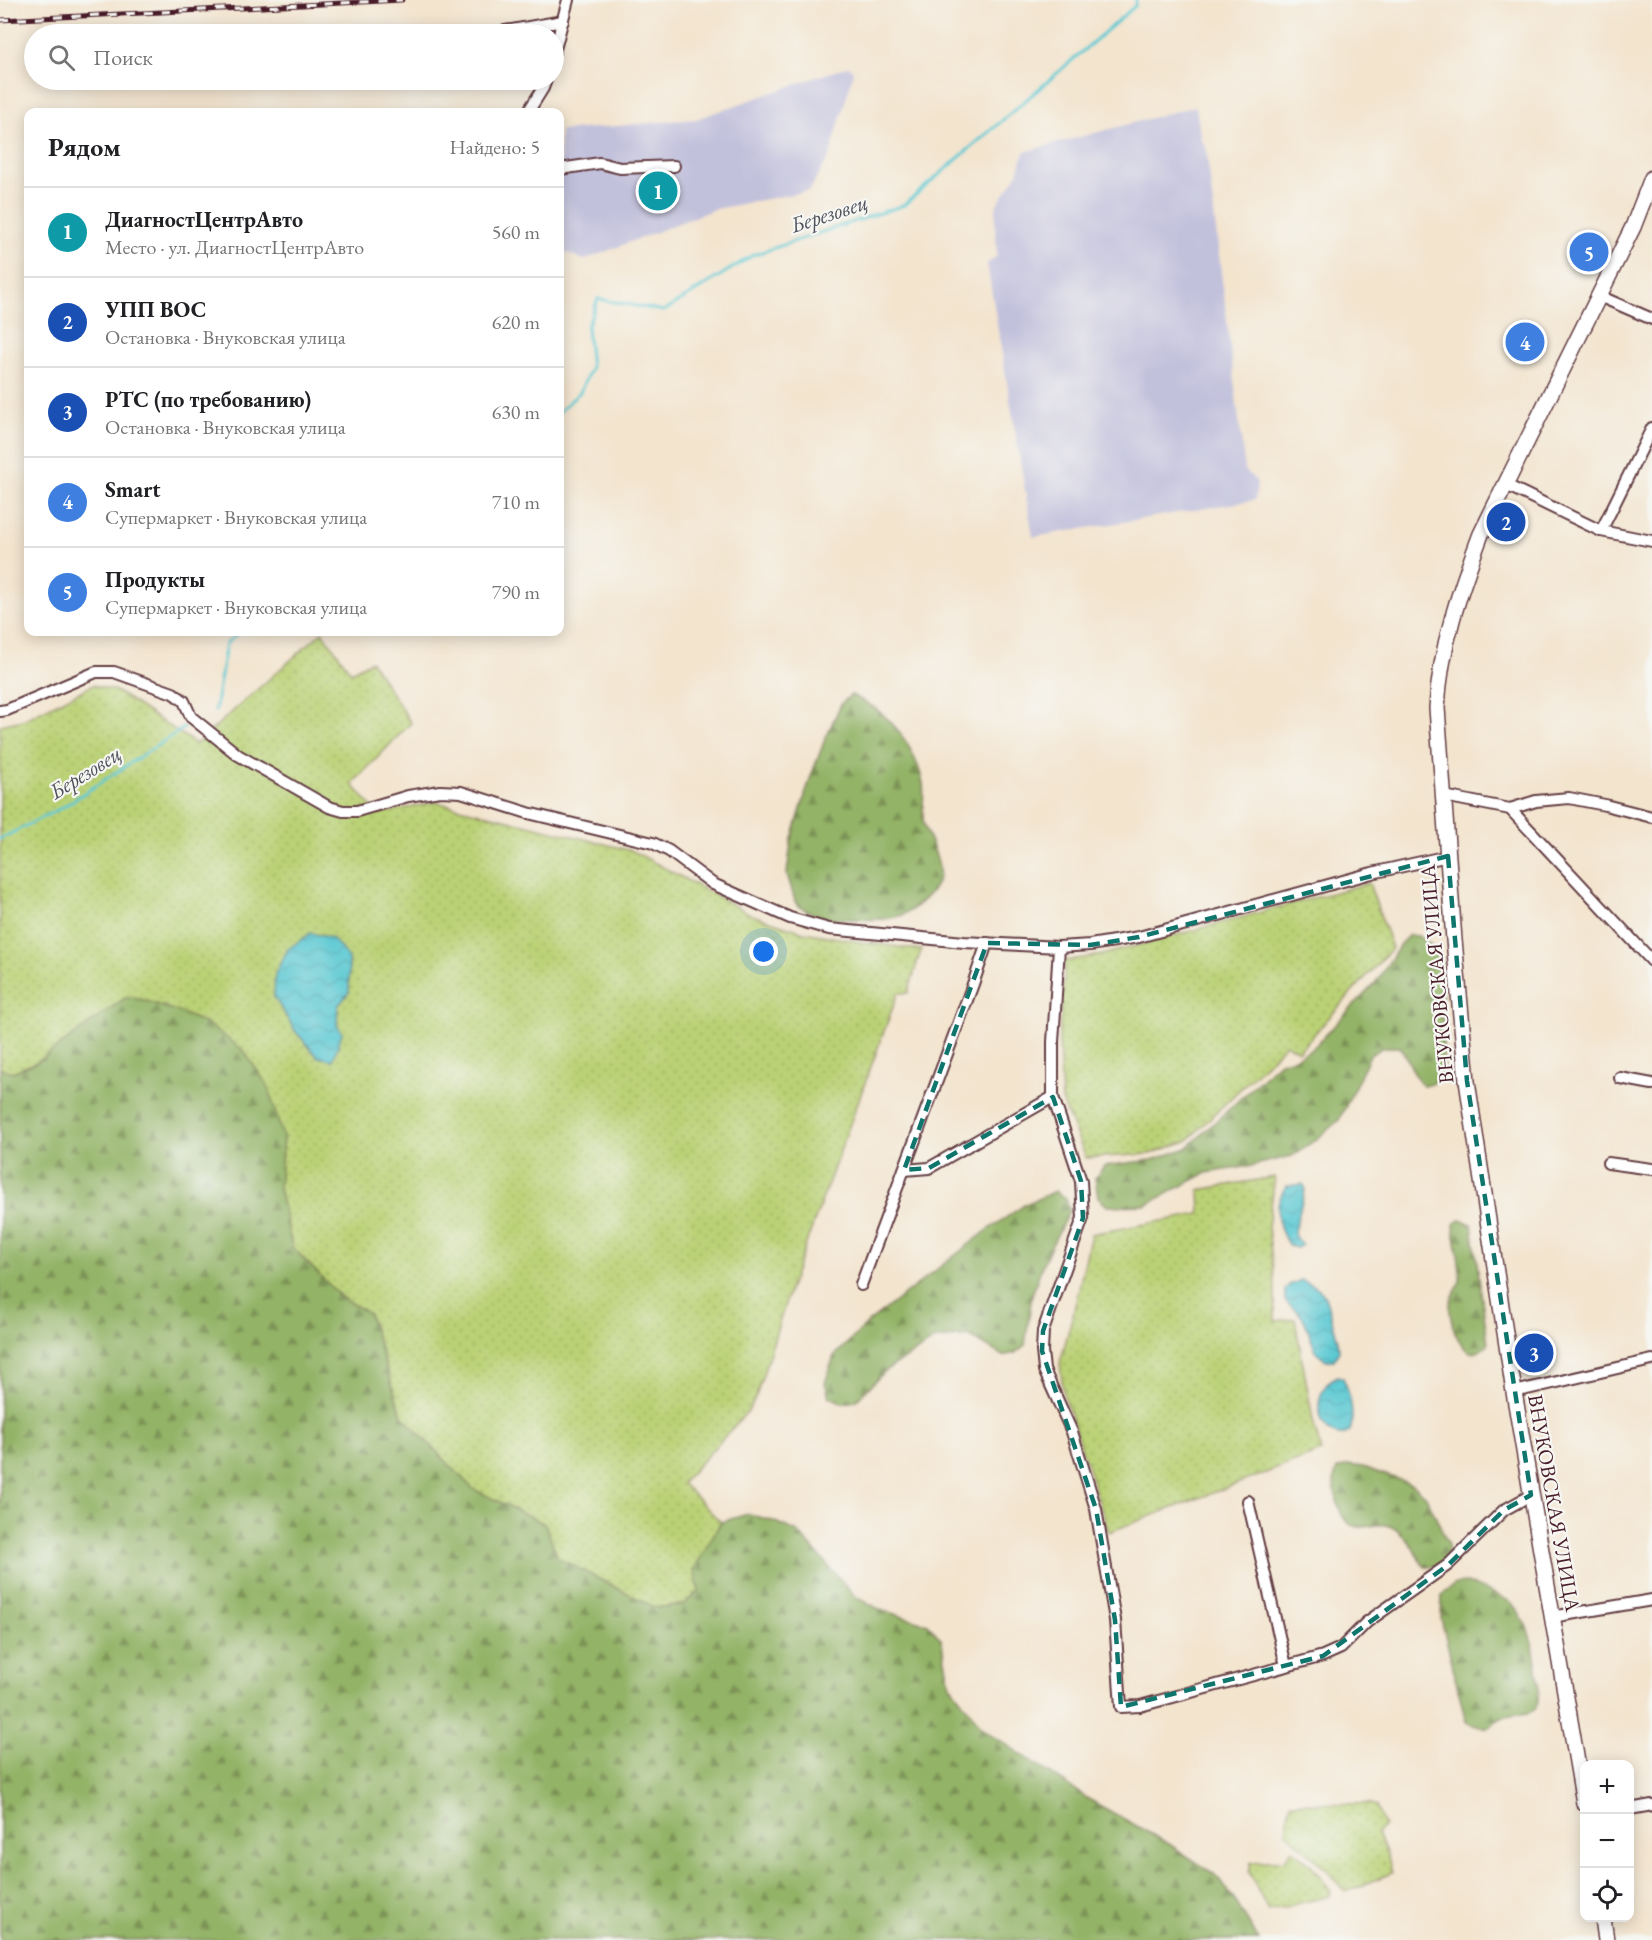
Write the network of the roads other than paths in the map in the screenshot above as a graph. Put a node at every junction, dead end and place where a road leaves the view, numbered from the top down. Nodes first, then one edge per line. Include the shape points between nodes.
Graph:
1 (568, 0) edge
2 (562, 21) junction
3 (545, 24) edge
4 (561, 24) edge
5 (542, 90) edge
6 (530, 108) edge
7 (674, 166) dead end
8 (564, 168) edge
9 (1652, 177) edge
10 (1649, 198) edge
11 (1599, 296) junction
12 (1652, 319) edge
13 (1652, 428) edge
14 (1504, 484) junction
15 (1601, 531) junction
16 (1652, 541) edge
17 (0, 711) edge
18 (1444, 796) junction
19 (1510, 809) junction
20 (1652, 818) edge
21 (1448, 856) junction
22 (987, 943) junction
23 (1059, 947) junction
24 (1652, 961) edge
25 (1620, 1077) dead end
26 (1652, 1084) edge
27 (1053, 1097) junction
28 (1608, 1163) dead end
29 (1652, 1169) edge
30 (904, 1170) junction
31 (861, 1285) dead end
32 (1652, 1360) edge
33 (1514, 1392) junction
34 (1531, 1495) junction
35 (1248, 1501) dead end
36 (1652, 1600) edge
37 (1551, 1617) junction
38 (1286, 1666) junction
39 (1580, 1780) edge
40 (1652, 1805) edge
41 (1634, 1808) edge
42 (1604, 1922) edge
43 (1606, 1940) edge

1 - 2 street
2 - 3 street
2 - 4 street
5 - 6 street
7 - 8 street via 620,168 600,163
9 - 10 main road, ВНУКОВСКАЯ УЛИЦА
10 - 11 main road, ВНУКОВСКАЯ УЛИЦА
11 - 12 street
11 - 14 main road, ВНУКОВСКАЯ УЛИЦА
13 - 15 street
14 - 15 street
14 - 18 main road, ВНУКОВСКАЯ УЛИЦА via 1466,575 1442,660 1437,708
15 - 16 street
17 - 22 street via 96,672 114,672 173,693 184,701 190,717 238,755 329,807 357,811 408,796 461,792 528,813 653,843 713,884 790,918 851,931
18 - 19 street
18 - 21 main road, ВНУКОВСКАЯ УЛИЦА
19 - 20 street via 1536,801 1569,798
19 - 24 street
21 - 23 street via 1138,937
21 - 33 main road, ВНУКОВСКАЯ УЛИЦА via 1467,1081
22 - 23 street
22 - 30 street
23 - 27 street
25 - 26 street
27 - 30 street via 929,1168
27 - 38 street via 1081,1181 1083,1218 1043,1331 1044,1370 1072,1432 1096,1509 1115,1620 1121,1707 1140,1706
28 - 29 street
30 - 31 street
32 - 33 street
33 - 34 main road, ВНУКОВСКАЯ УЛИЦА
34 - 37 main road, ВНУКОВСКАЯ УЛИЦА
34 - 38 street via 1504,1510 1448,1565 1367,1622 1341,1648
35 - 38 street
36 - 37 street
37 - 39 main road, ВНУКОВСКАЯ УЛИЦА
40 - 41 street
42 - 43 main road

